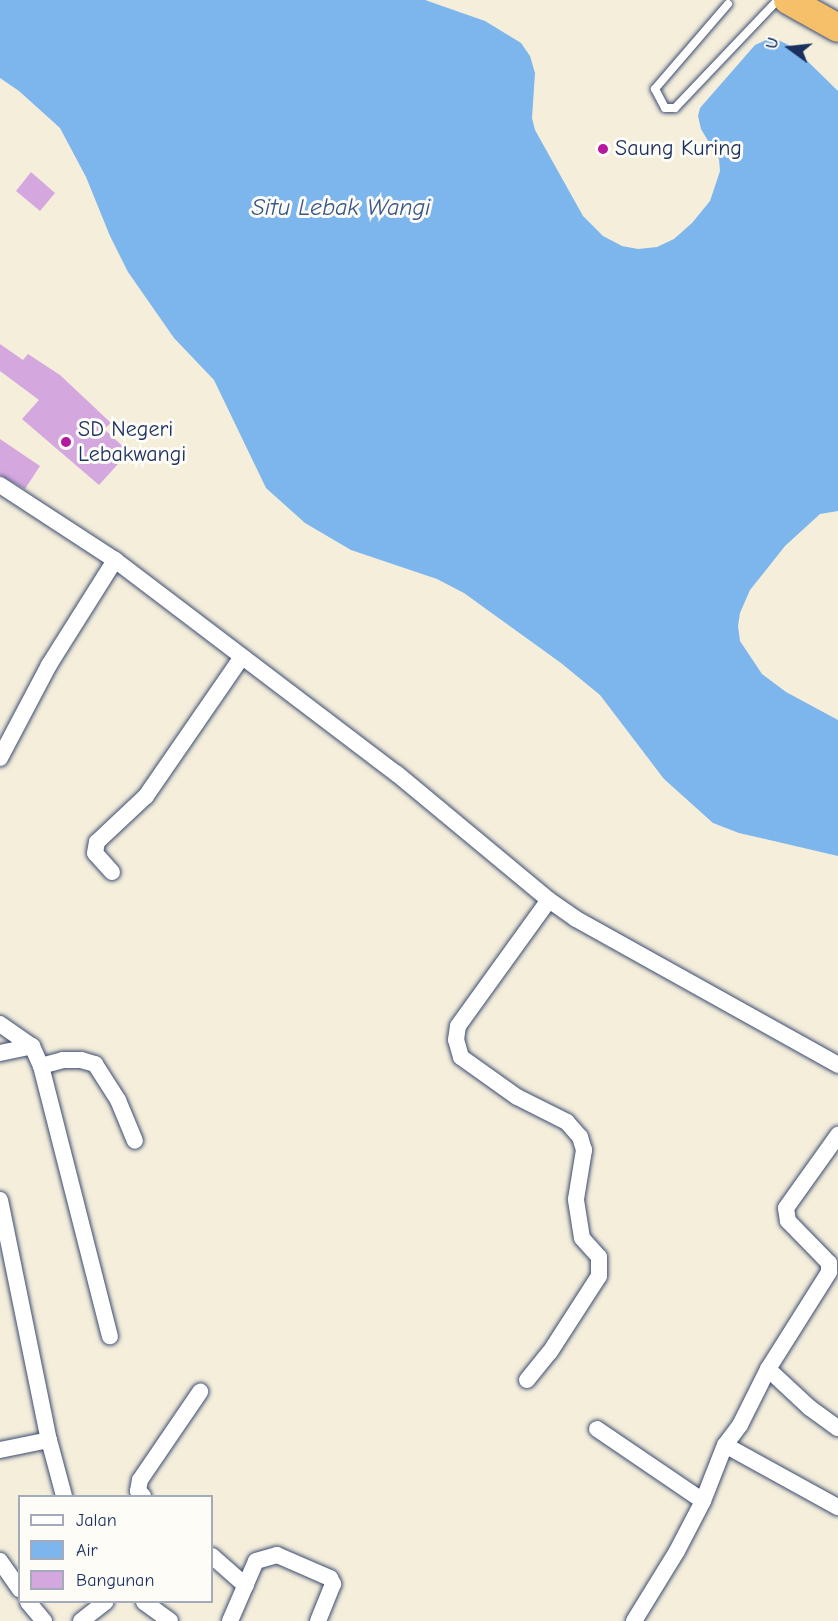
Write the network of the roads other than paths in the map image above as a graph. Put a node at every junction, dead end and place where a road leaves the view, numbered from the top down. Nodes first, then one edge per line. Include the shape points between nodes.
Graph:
1 (778, 0) edge
2 (788, 0) edge
3 (728, 4) dead end
4 (838, 28) edge
5 (0, 485) edge
6 (115, 560) junction
7 (242, 657) junction
8 (0, 758) edge
9 (112, 872) dead end
10 (549, 900) junction
11 (0, 1024) edge
12 (32, 1046) junction
13 (0, 1053) edge
14 (838, 1065) edge
15 (41, 1066) junction
16 (838, 1135) edge
17 (135, 1141) dead end
18 (0, 1200) edge
19 (110, 1336) dead end
20 (768, 1369) junction
21 (527, 1380) dead end
22 (200, 1392) dead end
23 (838, 1428) edge
24 (597, 1429) dead end
25 (49, 1440) junction
26 (725, 1445) junction
27 (0, 1450) edge
28 (63, 1495) edge
29 (141, 1495) edge
30 (703, 1501) junction
31 (838, 1507) edge
32 (213, 1557) edge
33 (0, 1561) edge
34 (246, 1586) junction
35 (18, 1587) edge
36 (29, 1603) edge
37 (104, 1603) edge
38 (145, 1603) edge
39 (44, 1621) edge
40 (81, 1621) edge
41 (170, 1621) edge
42 (230, 1621) edge
43 (318, 1621) edge
44 (634, 1621) edge

1 - 3 lane via 675,108 665,108 656,93 657,86
2 - 4 highway
5 - 6 street
6 - 7 street
6 - 8 street via 65,638
7 - 9 street via 146,796 97,842 94,853
7 - 10 street via 396,773
10 - 14 street
10 - 21 street via 458,1026 456,1040 461,1057 517,1097 567,1122 580,1137 584,1150 576,1199 582,1238 599,1257 599,1276
11 - 12 street
12 - 13 street
12 - 15 street
15 - 17 street via 63,1060 95,1064 118,1100
15 - 19 street
16 - 20 street via 786,1208 788,1221 829,1263 829,1272
18 - 25 street
20 - 23 street
20 - 26 street via 740,1425
22 - 29 street via 140,1480
24 - 30 street
25 - 27 street
25 - 28 street
26 - 30 street
26 - 31 street
30 - 44 street
32 - 34 street
33 - 35 street
34 - 42 street
34 - 43 street via 256,1562 277,1556 330,1578 333,1584
36 - 39 street
37 - 40 street
38 - 41 street

